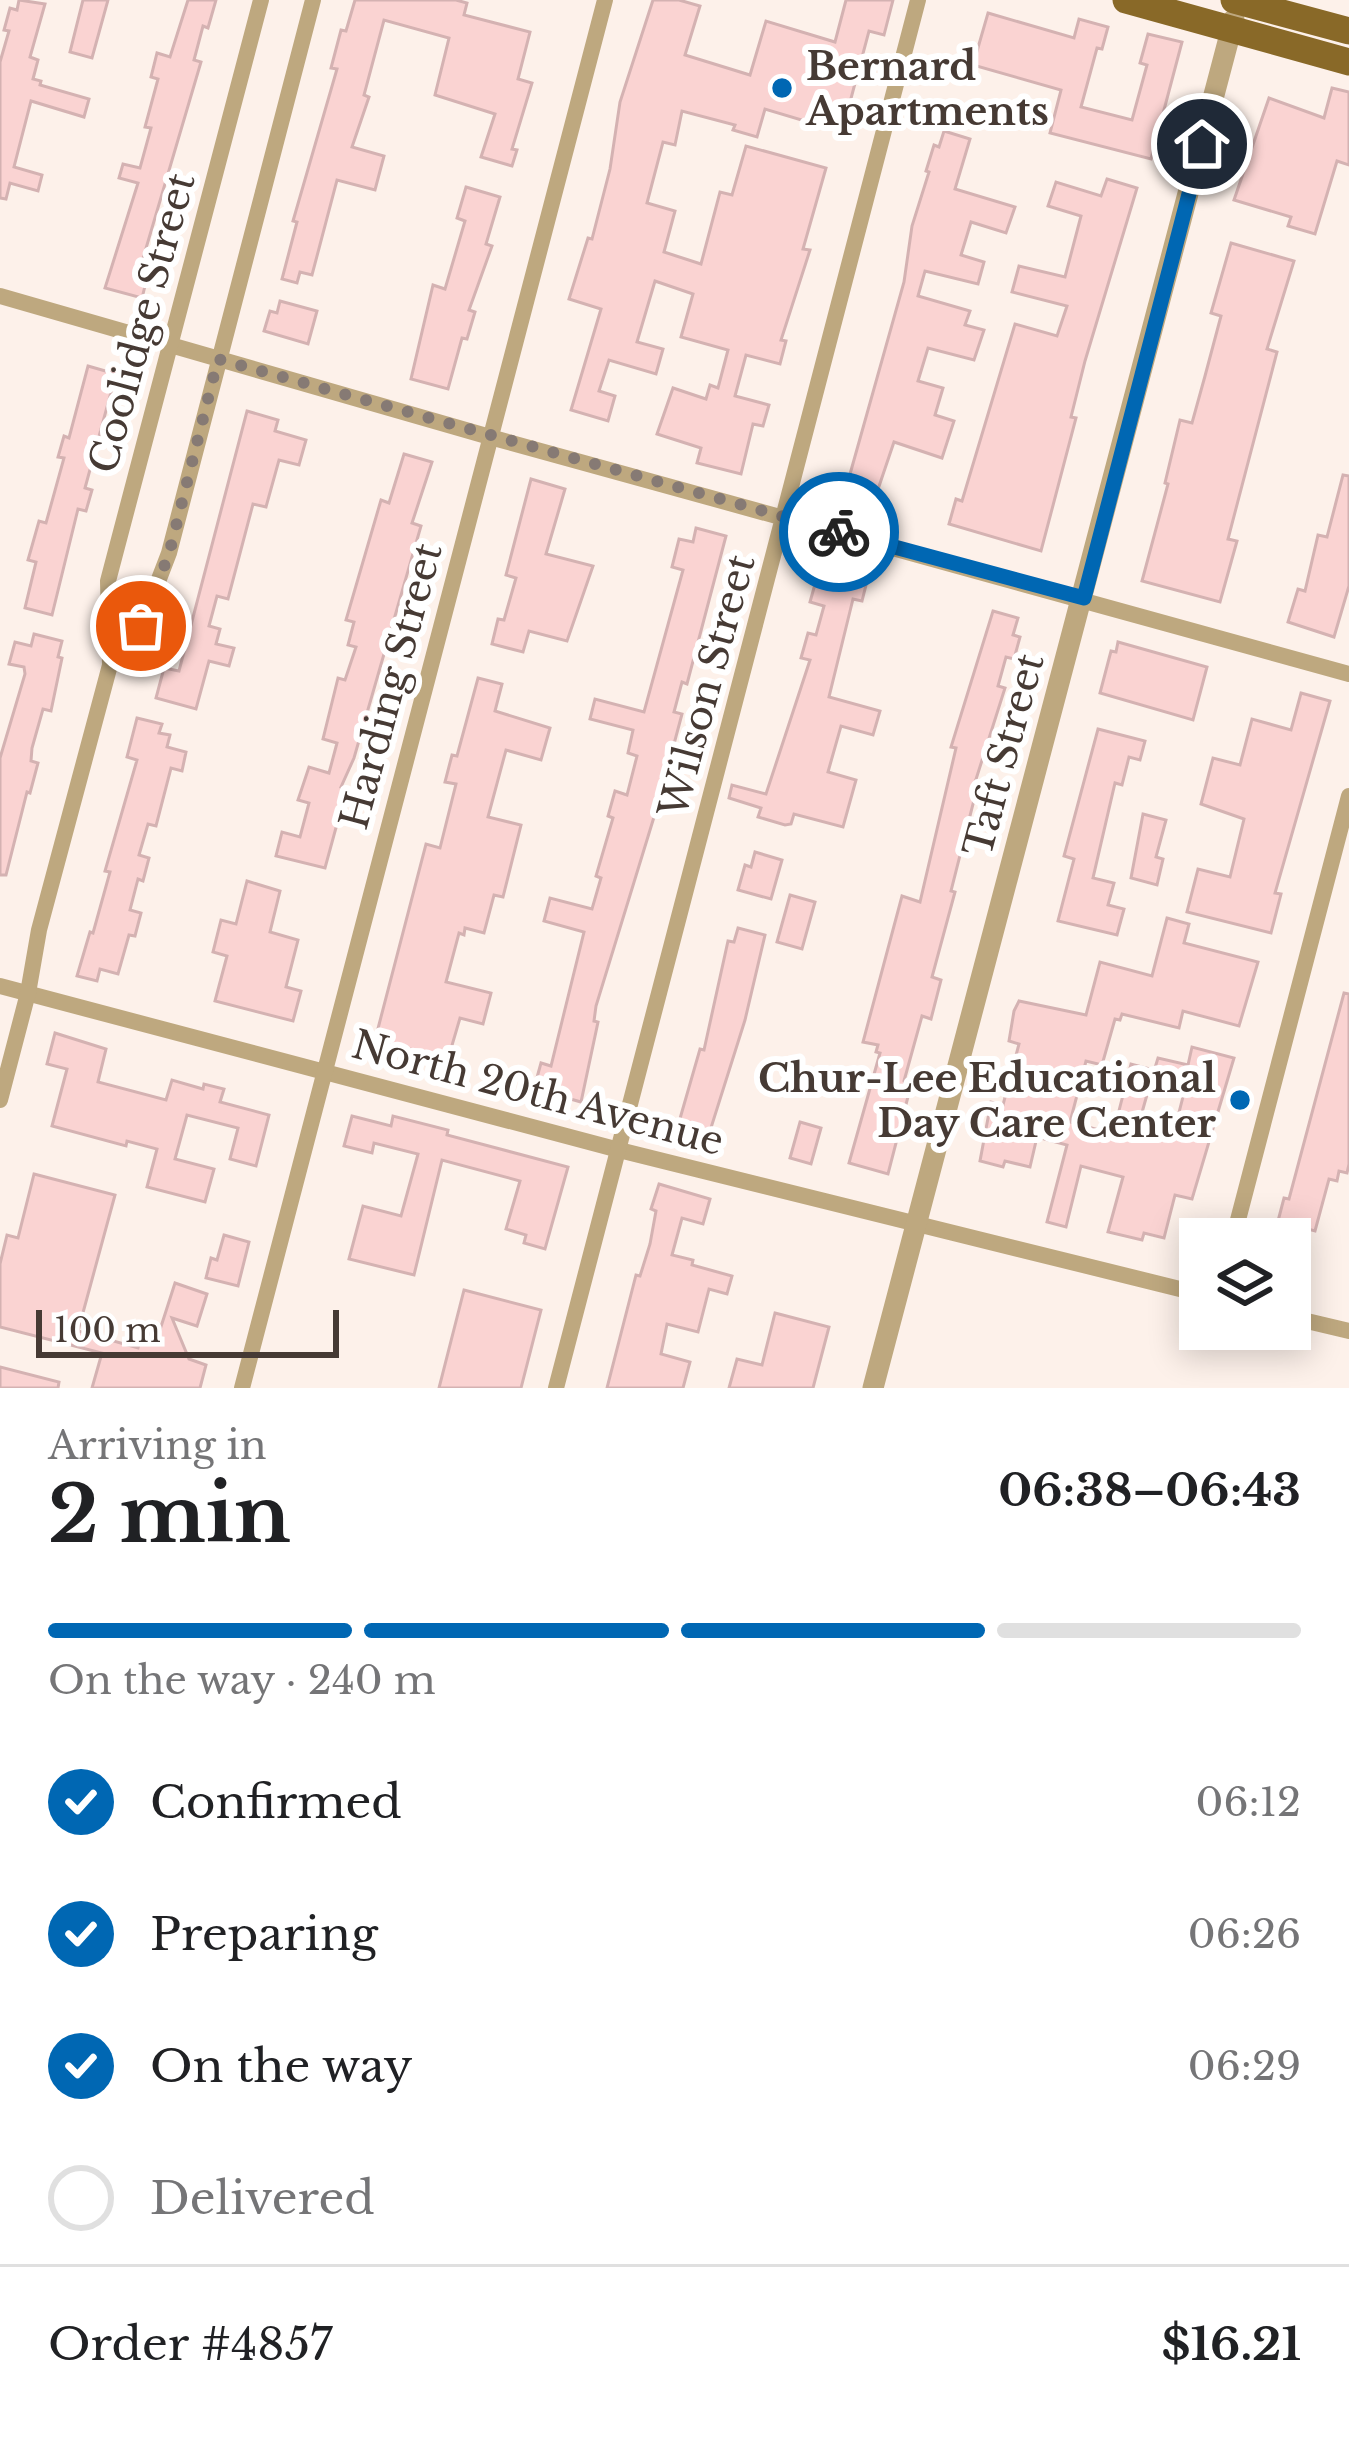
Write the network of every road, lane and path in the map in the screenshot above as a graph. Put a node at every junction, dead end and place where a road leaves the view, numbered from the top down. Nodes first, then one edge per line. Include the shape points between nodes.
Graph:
1 (261, 0) edge
2 (313, 0) edge
3 (605, 0) edge
4 (918, 0) edge
5 (1126, 0) edge
6 (1237, 0) edge
7 (1231, 30) junction
8 (1349, 31) edge
9 (1349, 62) edge
10 (0, 296) edge
11 (169, 345) junction
12 (218, 359) junction
13 (490, 436) junction
14 (786, 517) junction
15 (1084, 598) junction
16 (110, 665) junction
17 (1349, 674) edge
18 (1349, 796) edge
19 (0, 986) edge
20 (28, 993) junction
21 (325, 1071) junction
22 (0, 1100) edge
23 (619, 1150) junction
24 (1238, 1218) edge
25 (916, 1221) junction
26 (1179, 1289) edge
27 (1311, 1322) edge
28 (1349, 1331) edge
29 (242, 1388) edge
30 (556, 1388) edge
31 (873, 1388) edge

1 - 11 street, Coolidge Street
2 - 12 street, Coolidge Street
3 - 13 street, Harding Street
4 - 14 street, Wilson Street
5 - 7 main road
6 - 7 street, Taft Street
6 - 8 main road
7 - 9 main road
7 - 15 street, Taft Street
10 - 11 street
11 - 12 street
11 - 16 street, Coolidge Street via 108,581
12 - 13 street
12 - 16 street, Coolidge Street via 161,574 141,626
13 - 14 street
13 - 21 street, Harding Street
14 - 15 street
14 - 23 street, Wilson Street
15 - 17 street
15 - 25 street, Taft Street
16 - 20 street, Coolidge Street
18 - 24 street
19 - 20 street, North 20th Avenue
20 - 21 street, North 20th Avenue
20 - 22 street, Coolidge Street
21 - 23 street, North 20th Avenue
21 - 29 street, Harding Street
23 - 25 street, North 20th Avenue
23 - 30 street, Wilson Street
25 - 26 street, North 20th Avenue
25 - 31 street, Taft Street
27 - 28 street

